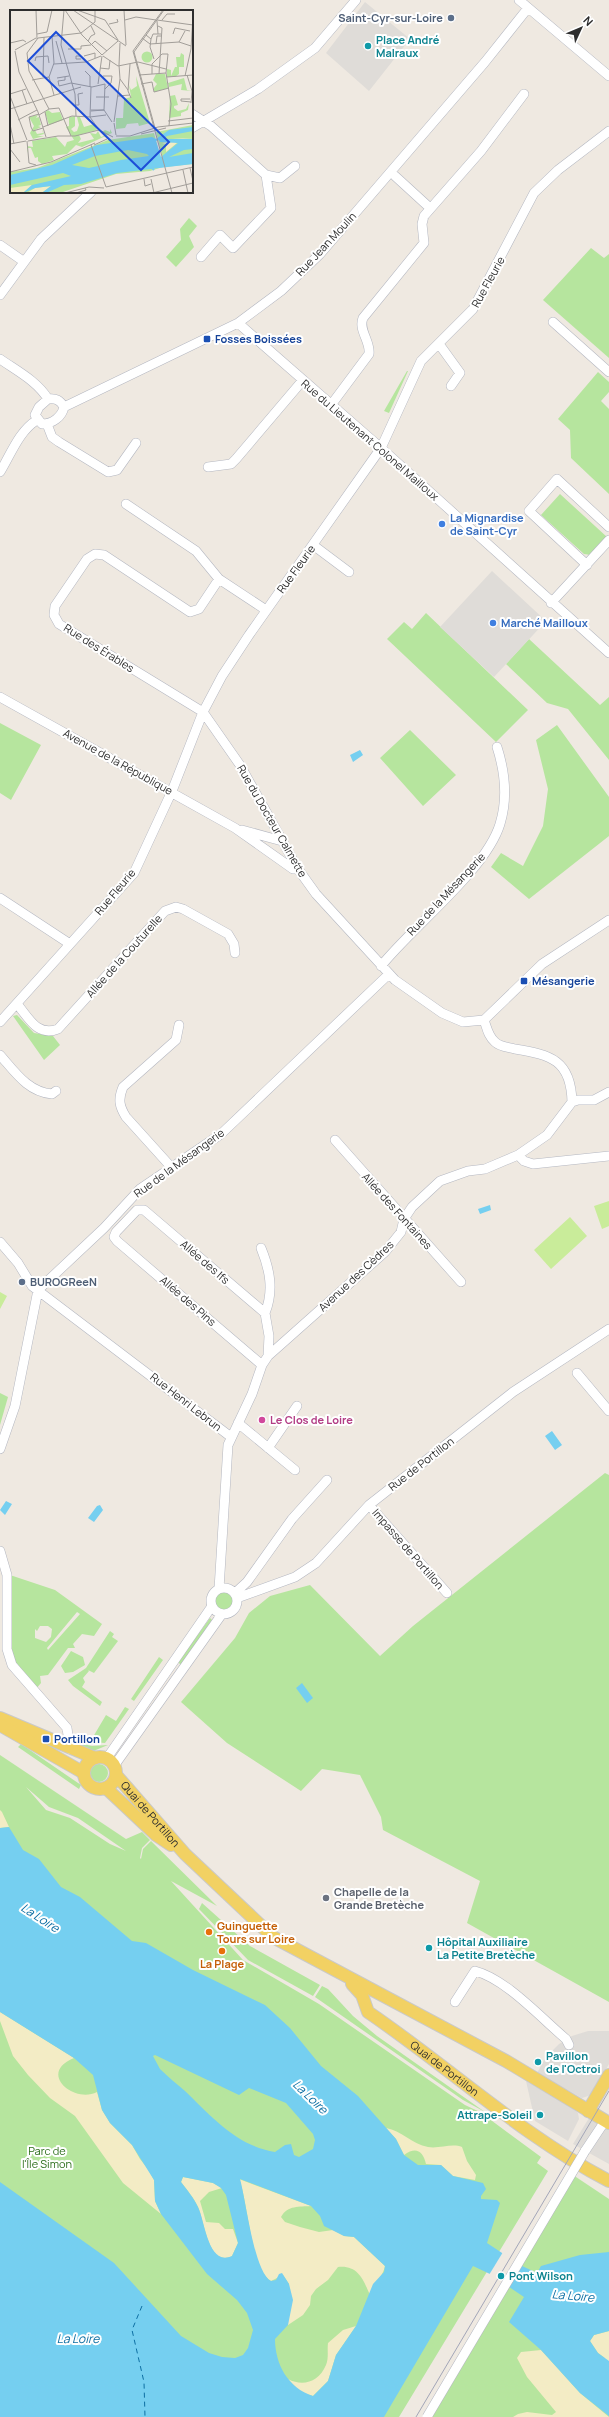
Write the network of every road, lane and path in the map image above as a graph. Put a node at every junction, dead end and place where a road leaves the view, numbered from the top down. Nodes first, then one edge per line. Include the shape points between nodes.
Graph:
1 (356, 0) edge
2 (519, 0) edge
3 (528, 8) junction
4 (609, 76) edge
5 (524, 94) dead end
6 (193, 115) edge
7 (204, 121) junction
8 (193, 127) edge
9 (609, 131) edge
10 (295, 166) dead end
11 (266, 175) junction
12 (395, 176) dead end
13 (90, 193) edge
14 (430, 208) junction
15 (0, 245) edge
16 (201, 257) dead end
17 (23, 261) junction
18 (0, 295) edge
19 (553, 322) dead end
20 (238, 323) junction
21 (439, 344) junction
22 (0, 359) edge
23 (609, 372) edge
24 (303, 380) junction
25 (451, 386) dead end
26 (48, 399) junction
27 (331, 405) junction
28 (64, 406) junction
29 (37, 420) junction
30 (47, 424) junction
31 (136, 443) dead end
32 (382, 448) junction
33 (208, 467) dead end
34 (0, 472) edge
35 (126, 504) dead end
36 (609, 527) edge
37 (609, 540) edge
38 (313, 545) junction
39 (587, 565) junction
40 (349, 572) dead end
41 (219, 579) junction
42 (551, 603) junction
43 (266, 610) junction
44 (609, 653) edge
45 (0, 697) edge
46 (203, 712) junction
47 (497, 747) dead end
48 (172, 791) junction
49 (235, 828) junction
50 (282, 841) junction
51 (298, 869) junction
52 (0, 898) edge
53 (609, 920) edge
54 (70, 944) junction
55 (235, 953) dead end
56 (381, 966) junction
57 (388, 974) junction
58 (17, 1004) junction
59 (484, 1020) junction
60 (0, 1022) edge
61 (179, 1025) dead end
62 (0, 1055) edge
63 (56, 1091) dead end
64 (609, 1092) edge
65 (572, 1102) junction
66 (334, 1140) dead end
67 (518, 1155) junction
68 (609, 1156) edge
69 (172, 1168) junction
70 (404, 1219) junction
71 (114, 1237) joint
72 (0, 1242) edge
73 (261, 1248) dead end
74 (461, 1282) dead end
75 (38, 1290) junction
76 (265, 1313) junction
77 (609, 1328) edge
78 (268, 1356) junction
79 (262, 1365) junction
80 (577, 1373) dead end
81 (297, 1406) dead end
82 (609, 1411) edge
83 (238, 1423) junction
84 (231, 1437) junction
85 (268, 1448) junction
86 (0, 1449) edge
87 (295, 1470) dead end
88 (327, 1480) dead end
89 (369, 1504) junction
90 (0, 1551) edge
91 (219, 1589) junction
92 (446, 1592) dead end
93 (236, 1596) junction
94 (212, 1606) junction
95 (222, 1614) junction
96 (0, 1723) edge
97 (70, 1749) junction
98 (108, 1764) junction
99 (84, 1773) junction
100 (106, 1788) junction
101 (185, 1854) junction
102 (345, 1977) junction
103 (368, 1989) junction
104 (455, 2002) dead end
105 (381, 2020) junction
106 (569, 2045) dead end
107 (609, 2075) edge
108 (588, 2111) junction
109 (608, 2120) edge
110 (609, 2180) edge
111 (426, 2417) edge

1 - 7 street via 315,48 258,89
2 - 3 street
3 - 4 street
3 - 20 street, Rue Jean Moulin via 485,62 320,254 281,291
5 - 14 street via 481,151
6 - 7 street
7 - 8 street
7 - 11 street
9 - 21 street, Rue Fleurie via 558,170 534,193 473,310
10 - 11 street via 280,178
11 - 16 street via 271,208 233,248 220,235
12 - 14 street
13 - 17 street via 64,216
14 - 27 street via 422,220 424,244 363,318 362,327 369,354
15 - 17 street
17 - 18 street
19 - 23 street
20 - 24 street, Rue du Lieutenant Colonel Mailloux
20 - 28 street, Rue Jean Moulin
21 - 25 street via 460,374
21 - 32 street, Rue Fleurie via 422,361
22 - 26 street via 43,390
24 - 27 street, Rue du Lieutenant Colonel Mailloux
24 - 33 street via 231,464
26 - 28 street via 57,399
26 - 29 street via 37,409
27 - 32 street, Rue du Lieutenant Colonel Mailloux
28 - 30 street via 59,417
29 - 30 street
29 - 34 street via 29,425 20,437
30 - 31 street via 56,439 108,472 117,470
32 - 38 street, Rue Fleurie
32 - 42 street, Rue du Lieutenant Colonel Mailloux
35 - 41 street via 196,551
36 - 39 street via 557,479 530,511
37 - 39 street
38 - 40 street
38 - 43 street, Rue Fleurie
39 - 42 street
41 - 43 street
41 - 46 street, Rue des Érables via 199,609 190,612 104,555 95,554 87,559 54,610 56,620 60,624
42 - 44 street, Rue du Lieutenant Colonel Mailloux
43 - 46 street, Rue Fleurie via 222,676
45 - 48 street, Avenue de la République
46 - 48 street, Rue Fleurie
46 - 50 street, Rue du Docteur Calmette via 240,765
47 - 56 street, Rue de la Mésangerie via 504,773 505,792 504,810 492,841 475,865
48 - 49 street, Avenue de la République
48 - 54 street, Rue Fleurie via 134,873
49 - 50 street, Avenue de la République
49 - 51 street, Avenue de la République via 293,869
50 - 51 street, Rue du Docteur Calmette
51 - 56 street, Rue du Docteur Calmette via 330,911
52 - 54 street
53 - 59 street via 542,964
54 - 58 street, Rue Fleurie
55 - 58 street, Allée de la Couturelle via 234,944 228,934 183,909 170,908 58,1029 50,1032 39,1030
56 - 57 street, Rue du Docteur Calmette
57 - 59 street, Rue du Docteur Calmette via 442,1013 463,1022
57 - 69 street, Rue de la Mésangerie via 226,1129
58 - 60 street, Rue Fleurie
59 - 65 street via 489,1034 499,1045 548,1056 557,1062 568,1079
61 - 69 street via 176,1040 123,1087 119,1096 120,1107 126,1117
62 - 63 street via 34,1089 52,1094
64 - 65 street via 594,1100
65 - 67 street, Avenue des Cèdres via 547,1134
66 - 70 street, Allée des Fontaines
67 - 68 street via 524,1161 533,1164
67 - 70 street, Avenue des Cèdres via 485,1169 443,1179 420,1198
69 - 75 street, Rue de la Mésangerie via 135,1194 104,1228
70 - 74 street, Allée des Fontaines
70 - 78 street, Avenue des Cèdres via 400,1232 384,1252
71 - 76 street, Allée des Ifs via 137,1210 144,1210
71 - 79 street, Allée des Pins
72 - 75 street, Rue Henri Lebrun
73 - 76 street via 268,1264 270,1282 270,1300
75 - 84 street, Rue Henri Lebrun
75 - 86 street via 15,1406
76 - 78 street via 269,1336
77 - 89 street, Rue de Portillon via 513,1392
78 - 79 street, Avenue des Cèdres
79 - 83 street, Avenue des Cèdres via 258,1381
80 - 82 street
81 - 85 street
83 - 84 street, Avenue des Cèdres
83 - 85 street
84 - 91 street, Rue Henri Lebrun via 228,1445
85 - 87 street
88 - 93 street via 292,1519
89 - 92 street, Impasse de Portillon
89 - 93 street, Rue de Portillon via 316,1563 295,1577
90 - 97 street via 7,1575 7,1649 12,1665 67,1728
91 - 93 street via 226,1588
91 - 94 street via 213,1594
93 - 95 street via 234,1610
94 - 95 street
94 - 98 street
95 - 98 street
96 - 97 main road, Quai de Portillon
96 - 99 main road, Quai de Portillon
97 - 98 main road, Quai de Portillon
98 - 99 main road via 87,1764
98 - 100 main road via 113,1783
98 - 101 main road, Quai de Portillon
99 - 100 main road via 91,1786
100 - 101 main road, Quai de Portillon via 156,1835
101 - 102 main road, Quai de Portillon via 265,1932
102 - 103 main road, Quai de Portillon
102 - 105 main road, Quai de Portillon via 362,1994 368,2012
103 - 105 main road, Quai de Portillon via 373,2010
103 - 108 main road, Quai de Portillon via 508,2063
104 - 106 street via 475,1971 483,1973 515,1994 566,2039
105 - 110 main road, Quai de Portillon via 542,2141
107 - 108 main road
108 - 109 main road, Quai de Portillon
109 - 111 street, bridge via 585,2151

